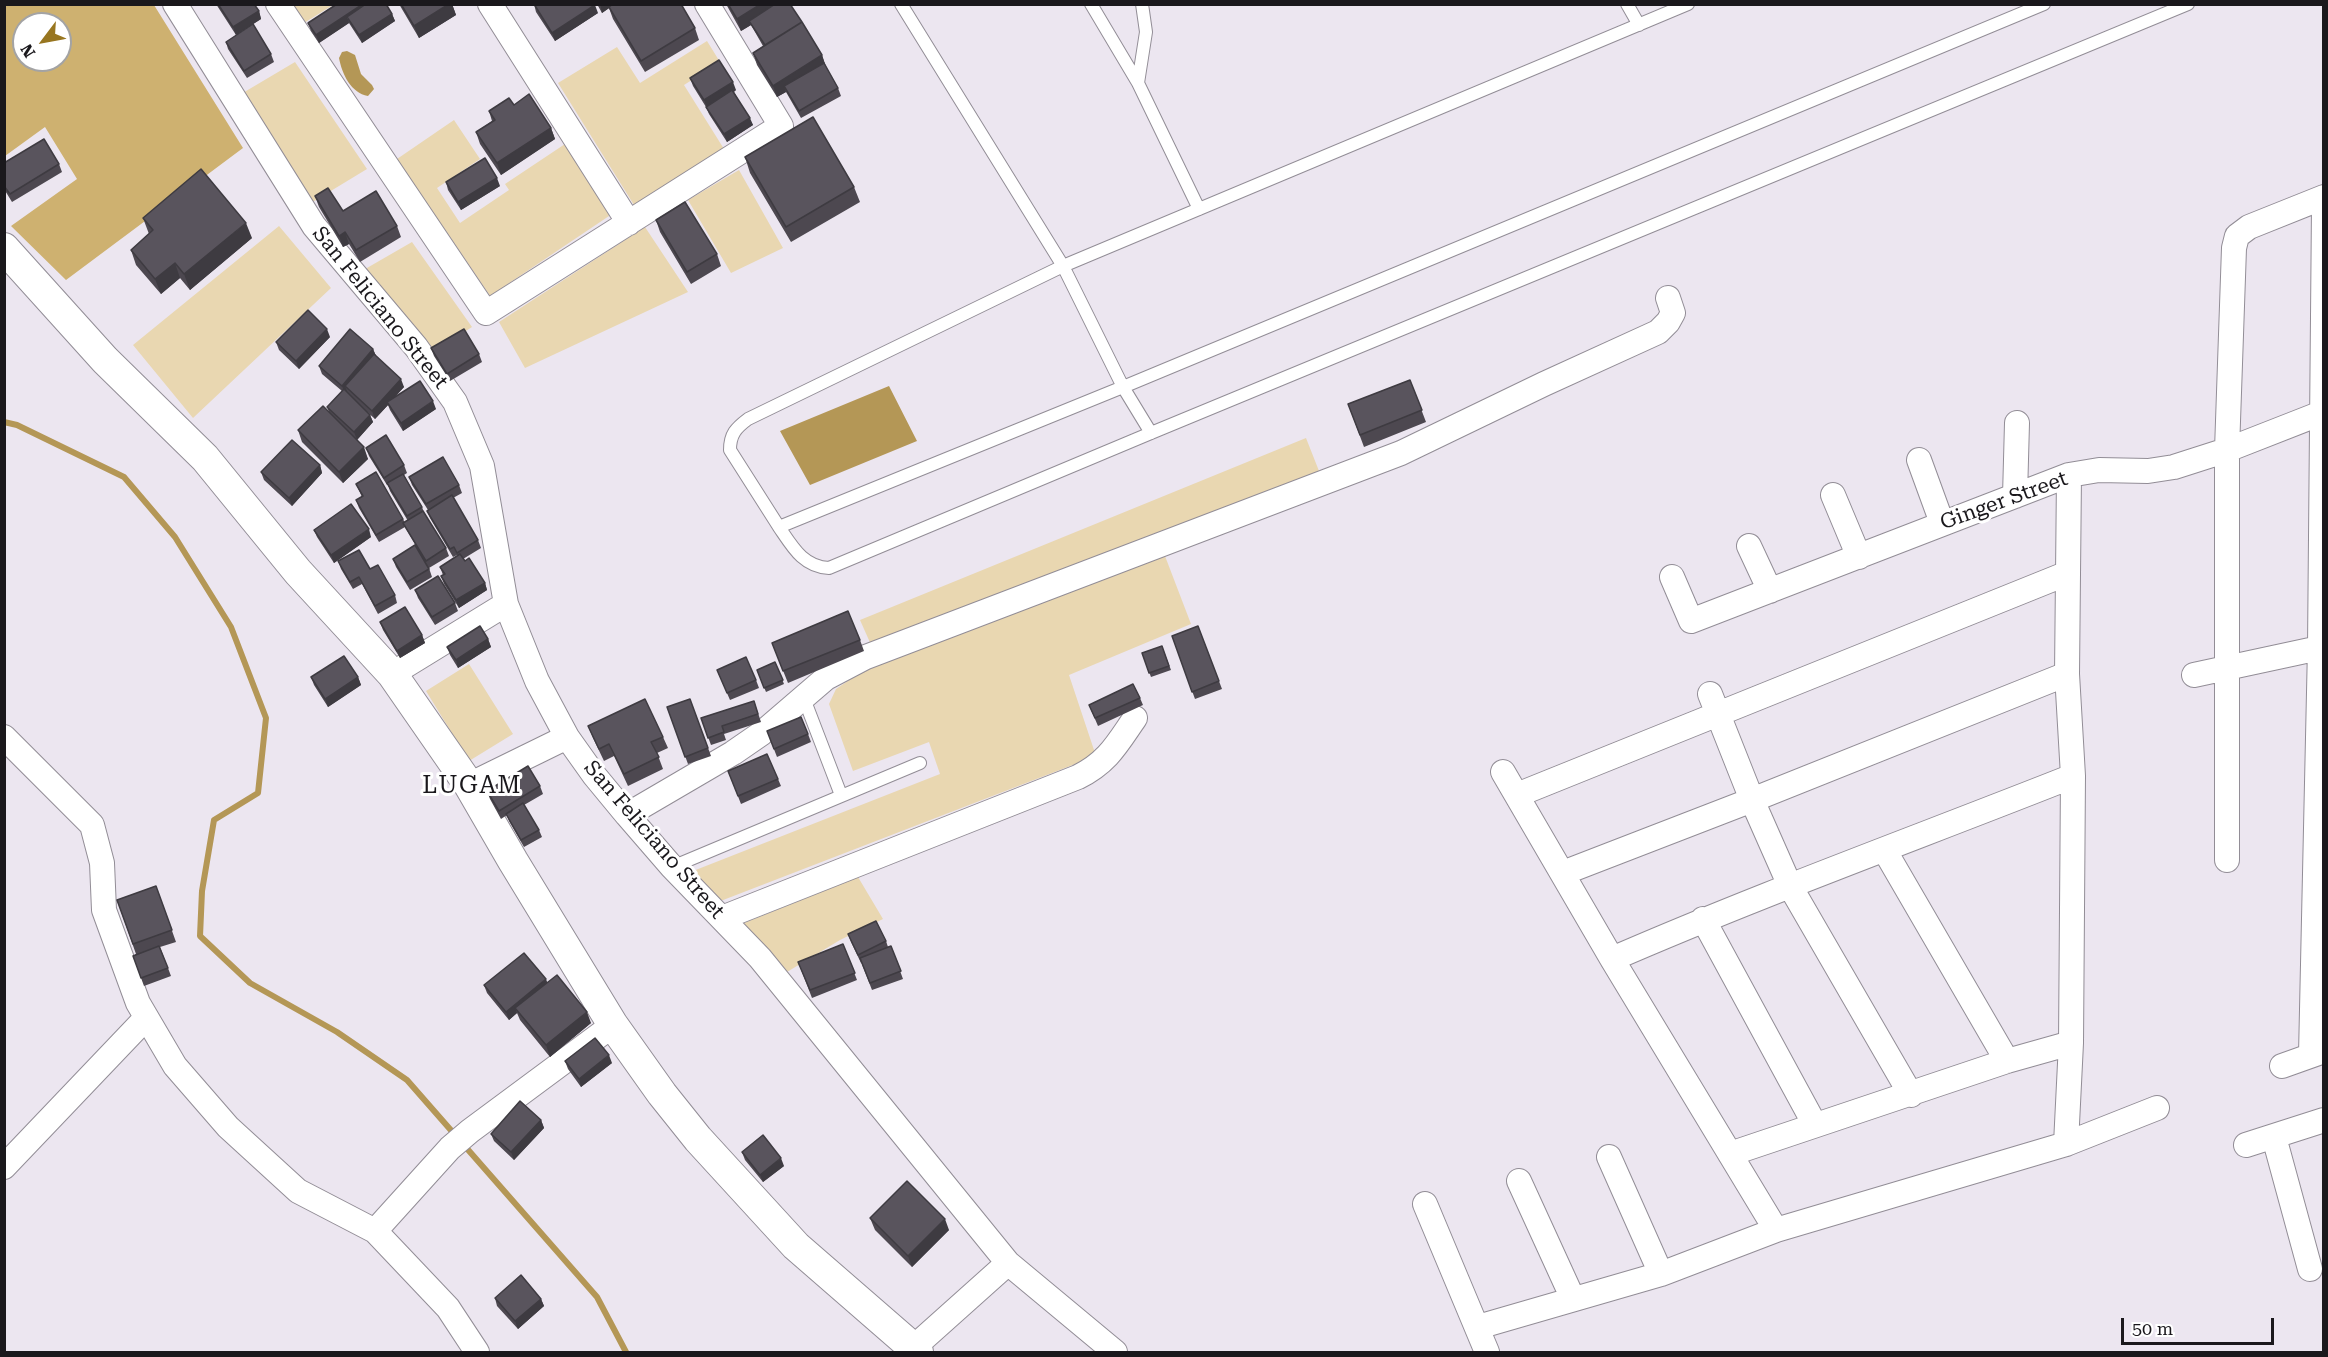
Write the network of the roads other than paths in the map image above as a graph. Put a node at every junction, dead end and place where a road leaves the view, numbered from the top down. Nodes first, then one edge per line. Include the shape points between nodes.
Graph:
1 (175, 4) edge
2 (278, 4) edge
3 (490, 4) edge
4 (707, 4) edge
5 (901, 4) edge
6 (1091, 4) edge
7 (1142, 4) edge
8 (1627, 4) edge
9 (1688, 4) edge
10 (2044, 4) edge
11 (2188, 4) edge
12 (1639, 26) junction
13 (1138, 83) junction
14 (2324, 197) edge
15 (2324, 206) edge
16 (1199, 209) junction
17 (629, 223) junction
18 (4, 248) edge
19 (1063, 266) junction
20 (1668, 298) dead end
21 (1123, 387) junction
22 (2322, 412) edge
23 (2017, 423) dead end
24 (1151, 433) junction
25 (2227, 450) junction
26 (1919, 460) dead end
27 (2069, 476) junction
28 (1833, 495) dead end
29 (2015, 496) junction
30 (1942, 523) junction
31 (779, 526) junction
32 (1749, 546) dead end
33 (1859, 557) junction
34 (2068, 573) junction
35 (1672, 577) dead end
36 (1770, 591) junction
37 (506, 604) junction
38 (2322, 647) edge
39 (2228, 666) junction
40 (392, 674) junction
41 (2067, 674) junction
42 (2194, 675) dead end
43 (803, 696) junction
44 (1714, 704) junction
45 (1135, 718) dead end
46 (567, 737) junction
47 (4, 738) edge
48 (920, 763) dead end
49 (1503, 772) dead end
50 (2073, 776) junction
51 (469, 785) junction
52 (841, 795) junction
53 (1517, 795) junction
54 (1752, 800) junction
55 (627, 815) junction
56 (1885, 851) junction
57 (2227, 860) dead end
58 (672, 867) junction
59 (1563, 873) junction
60 (1790, 886) junction
61 (722, 918) junction
62 (1703, 920) junction
63 (1612, 959) junction
64 (146, 1018) junction
65 (613, 1025) junction
66 (2071, 1043) junction
67 (2317, 1053) edge
68 (2007, 1061) junction
69 (2282, 1066) dead end
70 (1911, 1095) junction
71 (2157, 1108) dead end
72 (2324, 1120) edge
73 (1815, 1125) junction
74 (2274, 1137) junction
75 (2066, 1144) junction
76 (2246, 1145) dead end
77 (1730, 1154) junction
78 (1609, 1157) dead end
79 (4, 1167) edge
80 (1519, 1181) dead end
81 (1425, 1204) dead end
82 (1776, 1230) junction
83 (375, 1231) junction
84 (1008, 1263) junction
85 (2310, 1269) dead end
86 (1661, 1274) junction
87 (1573, 1299) junction
88 (1478, 1327) junction
89 (914, 1351) edge
90 (477, 1353) edge
91 (1115, 1353) edge
92 (1487, 1353) edge

1 - 37 street, San Feliciano Street via 314,226 416,347 455,402 482,466
2 - 17 street via 486,313
3 - 17 street
4 - 17 street via 781,126
5 - 19 lane
6 - 13 lane
7 - 13 lane via 1146,32
8 - 12 lane
9 - 12 lane
10 - 21 lane
11 - 24 lane
12 - 16 lane
13 - 16 lane
14 - 25 street via 2249,227 2237,236
15 - 22 street
16 - 19 lane
18 - 40 street via 105,360 205,458 298,572
19 - 21 lane
19 - 31 lane via 748,418 736,428 730,438 730,450
20 - 43 street via 1673,313 1658,332 1401,453 866,657 826,678
21 - 24 lane
21 - 31 lane
22 - 25 street, Ginger Street
22 - 38 street
23 - 29 street
24 - 31 lane via 829,568 817,568 799,555
25 - 27 street, Ginger Street via 2174,467 2099,470
25 - 39 street
26 - 30 street
27 - 29 street, Ginger Street
27 - 34 street
28 - 33 street
29 - 30 street, Ginger Street
30 - 33 street, Ginger Street
32 - 36 street
33 - 36 street, Ginger Street
34 - 41 street
34 - 44 street
35 - 36 street, Ginger Street via 1691,621
37 - 40 street
37 - 46 street, San Feliciano Street via 537,681
38 - 39 street
38 - 67 street
39 - 42 street
39 - 57 street
40 - 51 street
41 - 50 street
41 - 54 street
43 - 52 lane
43 - 55 street via 733,753
44 - 53 street
44 - 54 street
45 - 61 street via 1108,756 1087,772
46 - 51 street
46 - 55 street, San Feliciano Street
47 - 64 street via 92,825 102,863 104,910
48 - 52 lane
49 - 53 street
50 - 56 street
50 - 66 street
51 - 65 street
52 - 58 lane
53 - 59 street
54 - 59 street
54 - 60 street
55 - 58 street, San Feliciano Street
56 - 60 street
56 - 68 street
58 - 61 street, San Feliciano Street
59 - 63 street
60 - 62 street
60 - 70 street
61 - 84 street, San Feliciano Street via 760,958
62 - 63 street
62 - 73 street
63 - 77 street
64 - 79 street
64 - 83 street via 175,1066 228,1127 298,1191
65 - 83 street via 450,1148
65 - 89 street via 698,1139 796,1246
66 - 68 street
66 - 75 street
67 - 69 street
68 - 70 street
70 - 73 street
71 - 75 street
72 - 74 street
73 - 77 street
74 - 76 street
74 - 85 street
75 - 82 street
77 - 82 street
78 - 86 street
80 - 87 street
81 - 88 street
82 - 86 street
83 - 90 street via 448,1308
84 - 89 street
84 - 91 street, San Feliciano Street
86 - 87 street
87 - 88 street
88 - 92 street

